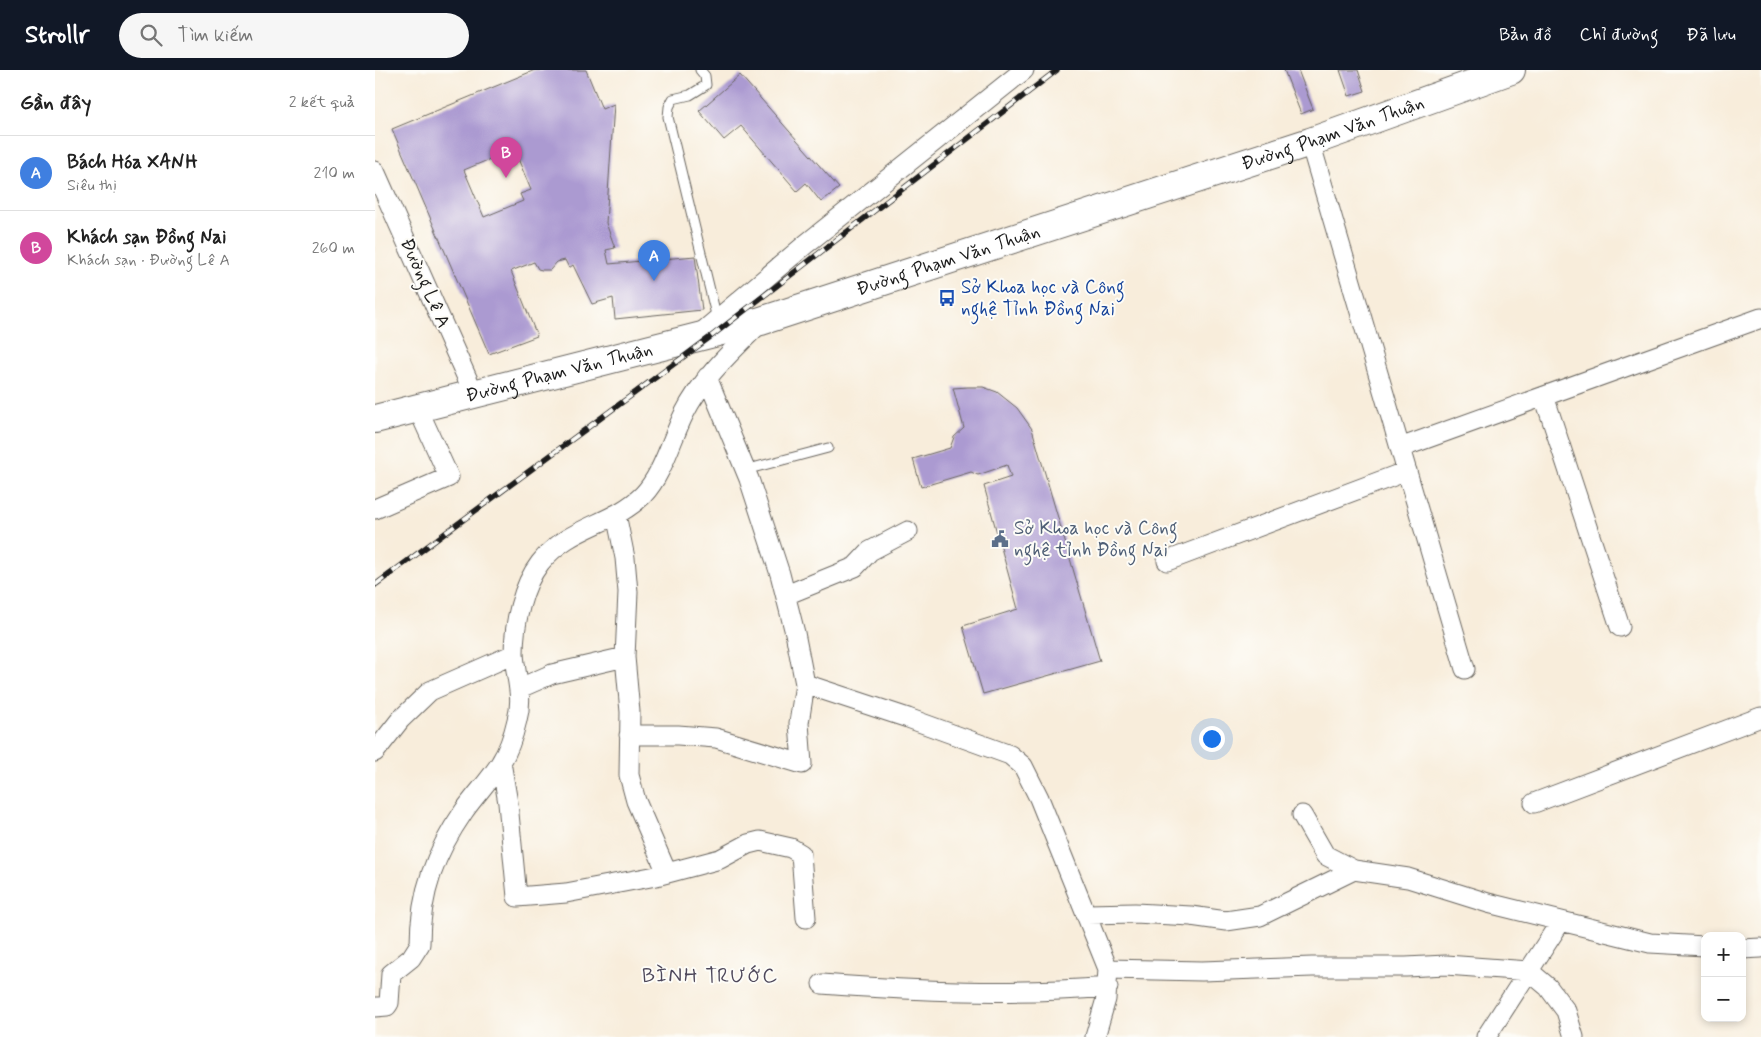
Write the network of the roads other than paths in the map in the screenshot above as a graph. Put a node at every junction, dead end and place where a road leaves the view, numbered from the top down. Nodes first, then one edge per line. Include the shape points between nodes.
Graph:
1 (700, 70) edge
2 (1511, 70) edge
3 (1017, 72) edge
4 (1310, 142) junction
5 (375, 171) edge
6 (1761, 318) edge
7 (717, 319) junction
8 (761, 321) junction
9 (694, 340) junction
10 (707, 377) junction
11 (475, 396) junction
12 (1545, 396) junction
13 (418, 409) junction
14 (375, 419) edge
15 (828, 448) dead end
16 (1400, 448) junction
17 (745, 470) junction
18 (1407, 471) junction
19 (375, 509) edge
20 (615, 514) junction
21 (908, 531) dead end
22 (1167, 561) dead end
23 (786, 596) junction
24 (1620, 626) dead end
25 (514, 654) junction
26 (625, 657) junction
27 (1465, 669) dead end
28 (805, 684) junction
29 (520, 688) junction
30 (1761, 716) edge
31 (629, 735) junction
32 (375, 752) edge
33 (501, 762) junction
34 (1534, 802) dead end
35 (1302, 815) dead end
36 (1354, 870) junction
37 (667, 873) junction
38 (1087, 914) junction
39 (806, 918) dead end
40 (1561, 921) junction
41 (1701, 946) edge
42 (1761, 948) edge
43 (1746, 949) edge
44 (1529, 971) junction
45 (1108, 978) junction
46 (822, 984) dead end
47 (375, 1007) edge
48 (1095, 1037) edge
49 (1486, 1037) edge
50 (1574, 1037) edge

1 - 7 lane via 706,85 690,95 673,99 668,117
2 - 4 main road, Đường Phạm Văn Thuận
3 - 7 street
4 - 8 main road, Đường Phạm Văn Thuận
4 - 16 street
5 - 11 street, Đường Lê A
6 - 12 street
7 - 9 street
8 - 9 main road, Đường Phạm Văn Thuận
8 - 10 street
9 - 11 main road, Đường Phạm Văn Thuận
10 - 17 street
10 - 20 street via 684,413 652,482 642,495
11 - 13 main road, Đường Phạm Văn Thuận
12 - 16 street
12 - 24 street
13 - 14 main road, Đường Phạm Văn Thuận
13 - 19 street via 449,477
15 - 17 lane
16 - 18 street
17 - 23 street
18 - 22 street
18 - 27 street
20 - 25 street via 564,539 540,563 523,597
20 - 26 street via 625,558 628,592
21 - 23 street via 870,551 855,567
23 - 28 street
25 - 29 street
25 - 32 street via 429,691
26 - 29 street via 551,674
26 - 31 street
28 - 31 street via 799,723 801,764 715,738
28 - 38 street via 1010,755 1023,766 1039,798
29 - 33 street via 517,720
30 - 34 street
31 - 37 street via 632,790
33 - 37 street via 517,897 565,893
33 - 47 street via 463,812 436,862 424,893 420,944 417,951 391,974 387,1006
35 - 36 street via 1325,855
36 - 38 street via 1260,916 1226,921 1135,912
36 - 40 street via 1408,878
37 - 39 street via 720,859 760,841 791,848 801,854
38 - 45 street
40 - 41 street via 1650,943
40 - 44 street
42 - 43 street
44 - 45 street via 1446,965 1312,967
44 - 49 street
44 - 50 street via 1548,987 1566,1011
45 - 46 street via 1044,992 904,990
45 - 48 street

